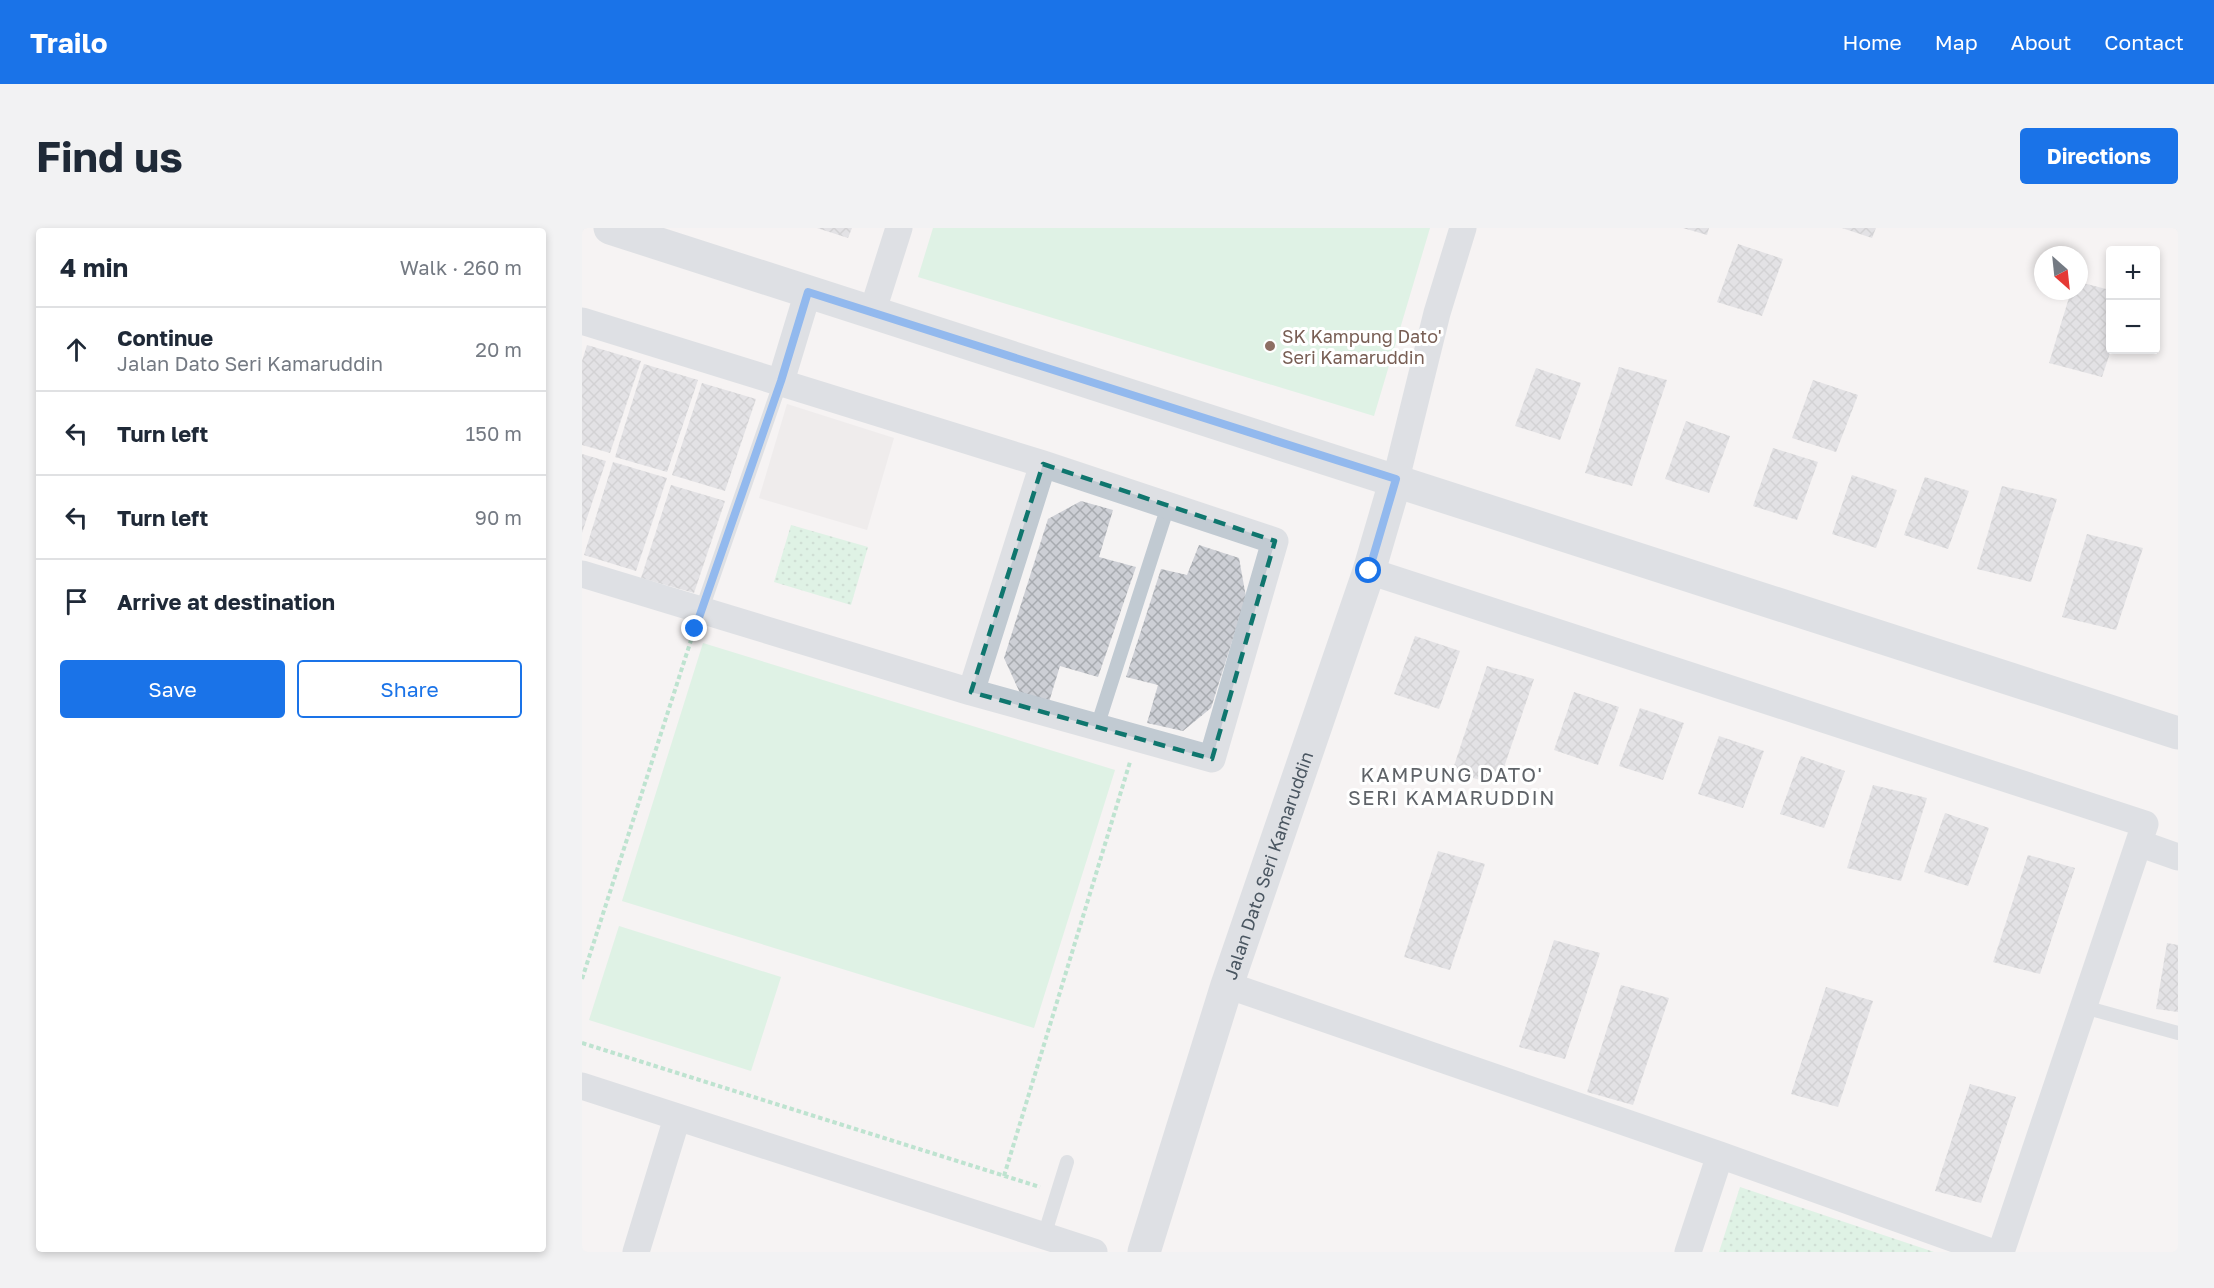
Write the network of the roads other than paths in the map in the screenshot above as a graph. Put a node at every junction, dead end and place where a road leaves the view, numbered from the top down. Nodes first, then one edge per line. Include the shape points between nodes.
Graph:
1 (610, 228) edge
2 (899, 228) edge
3 (1463, 228) edge
4 (808, 292) junction
5 (872, 313) junction
6 (582, 321) edge
7 (781, 381) junction
8 (1043, 464) junction
9 (1396, 479) junction
10 (1168, 506) junction
11 (1369, 571) junction
12 (582, 574) edge
13 (701, 612) junction
14 (971, 692) junction
15 (1097, 727) junction
16 (2178, 733) edge
17 (2141, 844) junction
18 (2178, 857) edge
19 (1227, 985) junction
20 (2084, 1007) junction
21 (2178, 1033) edge
22 (582, 1086) edge
23 (676, 1118) junction
24 (1720, 1155) junction
25 (1067, 1162) dead end
26 (1044, 1236) junction
27 (636, 1252) edge
28 (1094, 1252) edge
29 (1144, 1252) edge
30 (1688, 1252) edge
31 (1991, 1252) edge
32 (2001, 1252) edge

1 - 4 street
2 - 5 street
3 - 9 street via 1437,313
4 - 5 street
4 - 7 street
5 - 9 street
6 - 7 street
7 - 8 street
7 - 13 lane
8 - 10 street
8 - 14 street
9 - 11 street, Jalan Dato Seri Kamaruddin
9 - 16 street
10 - 15 lane
10 - 15 street via 1275,541 1212,759
11 - 17 street via 2145,824
11 - 19 street, Jalan Dato Seri Kamaruddin
12 - 13 street
13 - 14 street
14 - 15 street
17 - 18 street
17 - 20 street
19 - 24 street
19 - 29 street, Jalan Dato Seri Kamaruddin
20 - 21 lane
20 - 32 street
22 - 23 street
23 - 26 street
23 - 27 street
24 - 30 street
24 - 31 street
25 - 26 lane
26 - 28 street

